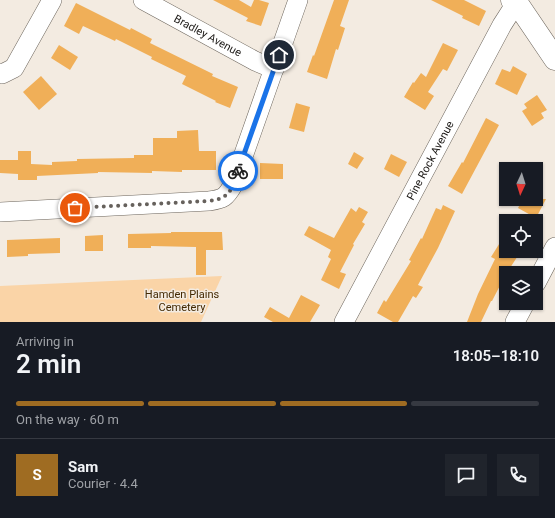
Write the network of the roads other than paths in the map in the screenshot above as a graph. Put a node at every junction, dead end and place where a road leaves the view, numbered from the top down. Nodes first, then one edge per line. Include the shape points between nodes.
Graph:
1 (52, 0) edge
2 (143, 0) edge
3 (298, 0) edge
4 (515, 1) edge
5 (555, 59) edge
6 (274, 69) junction
7 (0, 73) edge
8 (0, 212) edge
9 (555, 247) edge
10 (543, 270) edge
11 (521, 310) edge
12 (344, 322) edge
13 (515, 322) edge

1 - 7 street via 14,68
2 - 6 street, Bradley Avenue
3 - 6 street
4 - 5 main road
4 - 12 street, Pine Rock Avenue
6 - 8 street via 233,185 226,196 209,201
9 - 10 street
11 - 13 street

